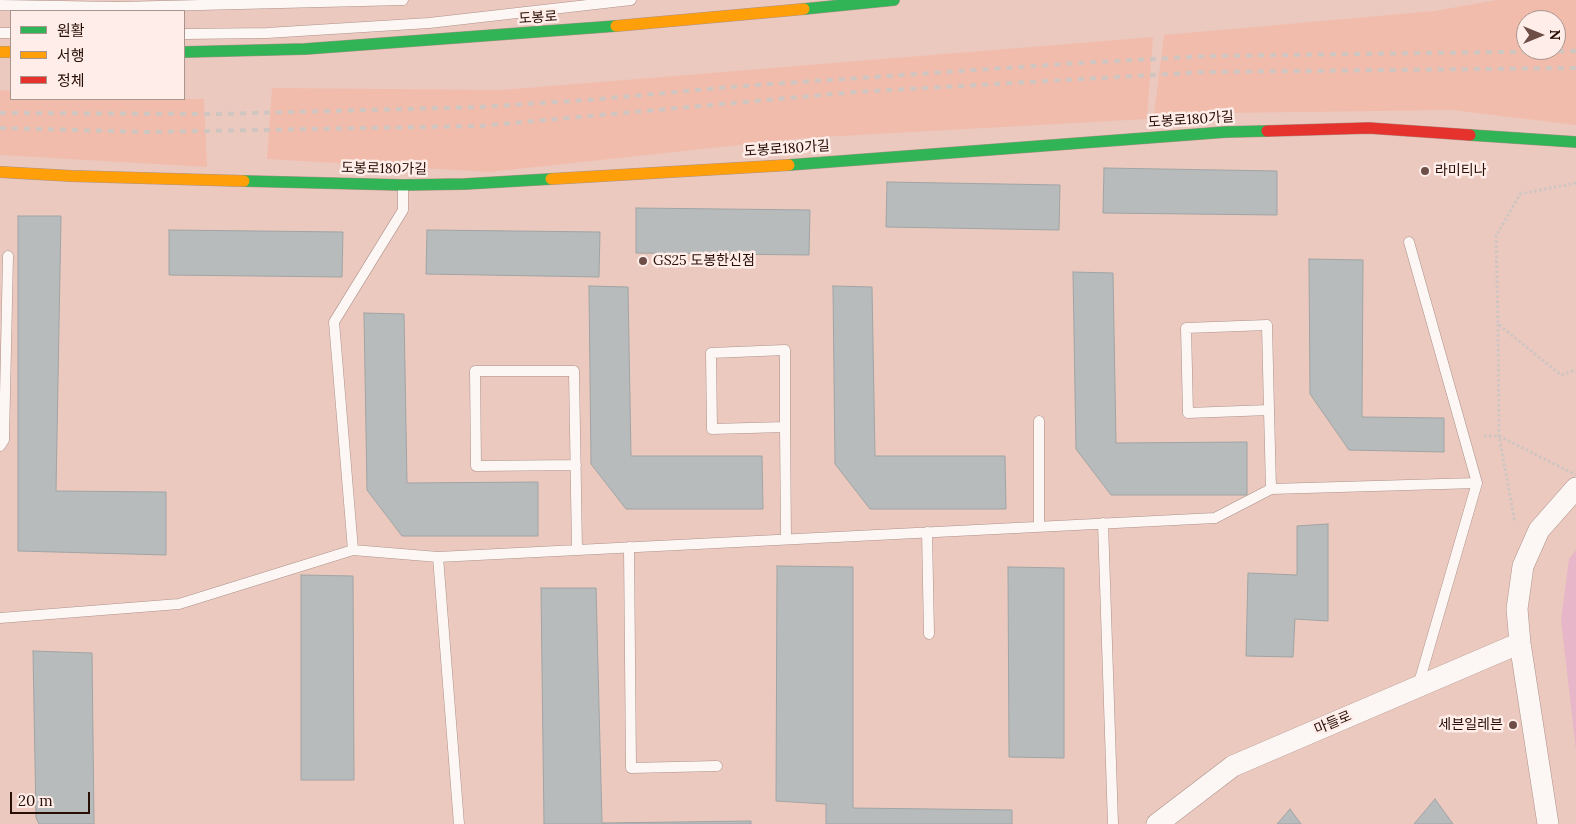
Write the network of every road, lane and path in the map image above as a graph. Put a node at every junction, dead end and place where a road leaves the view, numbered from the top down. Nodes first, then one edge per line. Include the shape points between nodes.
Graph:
1 (403, 0) edge
2 (631, 0) edge
3 (894, 0) edge
4 (0, 5) edge
5 (185, 34) edge
6 (185, 52) edge
7 (1576, 142) edge
8 (0, 172) edge
9 (1576, 183) edge
10 (403, 185) junction
11 (1408, 242) dead end
12 (8, 256) dead end
13 (1498, 324) junction
14 (1576, 370) edge
15 (1269, 410) junction
16 (1039, 420) dead end
17 (785, 426) junction
18 (1499, 436) junction
19 (0, 446) edge
20 (576, 465) junction
21 (1576, 475) edge
22 (1476, 483) junction
23 (1576, 488) edge
24 (1271, 489) junction
25 (1104, 523) junction
26 (1040, 526) junction
27 (1516, 529) dead end
28 (927, 532) junction
29 (786, 539) junction
30 (629, 547) junction
31 (353, 550) junction
32 (577, 550) junction
33 (438, 557) junction
34 (0, 618) edge
35 (929, 634) dead end
36 (1520, 643) junction
37 (1418, 686) junction
38 (716, 766) dead end
39 (459, 824) edge
40 (1113, 824) edge
41 (1157, 824) edge
42 (1548, 824) edge

1 - 4 lane via 119,7
2 - 5 lane via 429,23 267,33
3 - 6 street, 도봉로 via 569,31 306,49
7 - 10 street, 도봉로180가길 via 1369,128 1226,132 758,167
8 - 10 street, 도봉로180가길
9 - 13 path via 1520,194 1496,236
10 - 31 lane via 403,210 334,322
11 - 22 lane
12 - 19 lane via 4,440
13 - 14 path via 1561,375
13 - 18 path
15 - 15 lane via 1267,325 1186,328 1188,413
15 - 24 lane
16 - 26 lane
17 - 17 lane via 785,350 711,353 712,429
17 - 29 lane
18 - 21 path, bridge
18 - 27 path
20 - 20 lane via 574,371 475,371 476,466
20 - 32 lane
22 - 24 lane
22 - 37 lane
23 - 36 street via 1539,530 1523,566 1517,608
24 - 25 lane via 1215,518
25 - 26 lane
25 - 40 lane
26 - 28 lane
28 - 29 lane
28 - 35 lane
29 - 30 lane
30 - 32 lane
30 - 38 lane via 631,768
31 - 33 lane
31 - 34 lane via 179,604
32 - 33 lane
33 - 39 lane
36 - 37 street, 마들로
36 - 42 street
37 - 41 street, 마들로 via 1233,766

